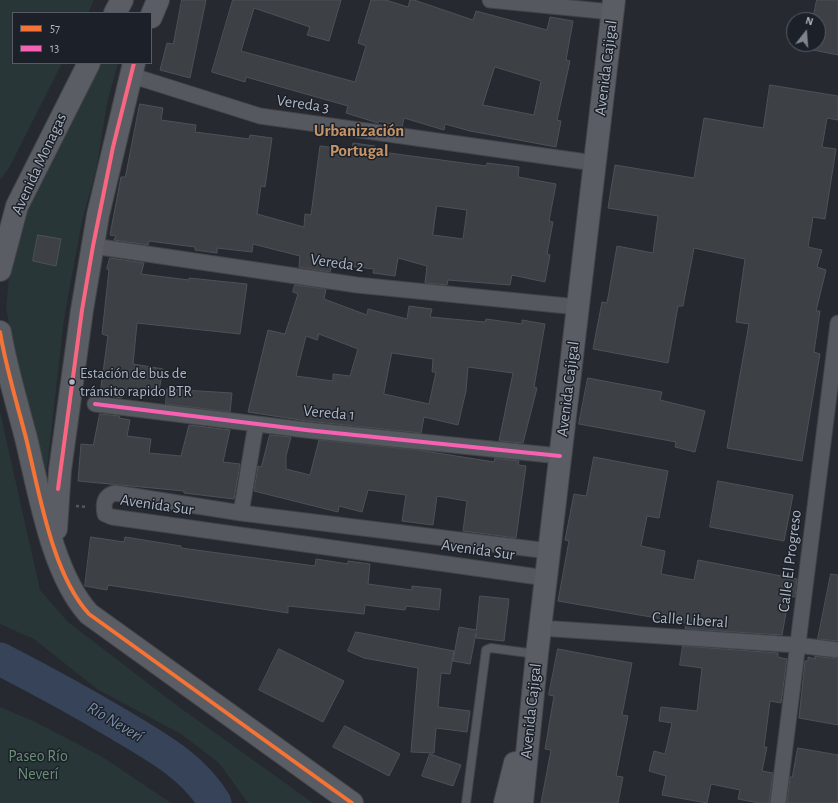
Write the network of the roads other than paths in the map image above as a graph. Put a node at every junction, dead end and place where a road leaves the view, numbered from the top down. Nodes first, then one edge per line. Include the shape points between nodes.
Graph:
1 (122, 0) edge
2 (158, 0) edge
3 (490, 0) edge
4 (613, 6) edge
5 (116, 12) edge
6 (152, 15) edge
7 (88, 64) edge
8 (132, 69) edge
9 (594, 164) junction
10 (8, 212) edge
11 (93, 246) junction
12 (0, 270) edge
13 (578, 307) junction
14 (838, 324) edge
15 (0, 332) edge
16 (95, 404) dead end
17 (256, 424) junction
18 (560, 456) junction
19 (241, 513) junction
20 (549, 551) junction
21 (55, 552) junction
22 (546, 578) junction
23 (540, 628) junction
24 (797, 645) junction
25 (838, 650) edge
26 (536, 662) junction
27 (352, 803) edge
28 (466, 803) edge
29 (505, 803) edge
30 (522, 803) edge
31 (778, 803) edge

1 - 5 main road
2 - 6 main road
3 - 4 street
4 - 9 main road, Avenida Cajigal
7 - 10 main road, Avenida Monagas
8 - 9 street, Vereda 3 via 260,116
8 - 11 main road
9 - 13 main road, Avenida Cajigal
10 - 12 main road, Avenida Monagas
11 - 13 street, Vereda 2 via 357,285
11 - 21 main road via 60,470
13 - 18 main road, Avenida Cajigal
14 - 24 street, Calle El Progreso
15 - 21 main road
16 - 17 street, Vereda 1
17 - 18 street, Vereda 1
17 - 19 street
18 - 20 main road, Avenida Cajigal
19 - 20 street, Avenida Sur
19 - 22 street, Avenida Sur via 115,494 105,499 104,508 105,514 112,517
20 - 22 main road, Avenida Cajigal
21 - 27 main road via 71,591 89,614
22 - 23 main road, Avenida Cajigal
23 - 24 street, Calle Liberal
23 - 26 main road, Avenida Cajigal
24 - 25 street, Calle Liberal
24 - 31 street, Calle El Progreso
26 - 28 lane via 491,648 486,650
26 - 29 main road
26 - 30 main road, Avenida Cajigal

